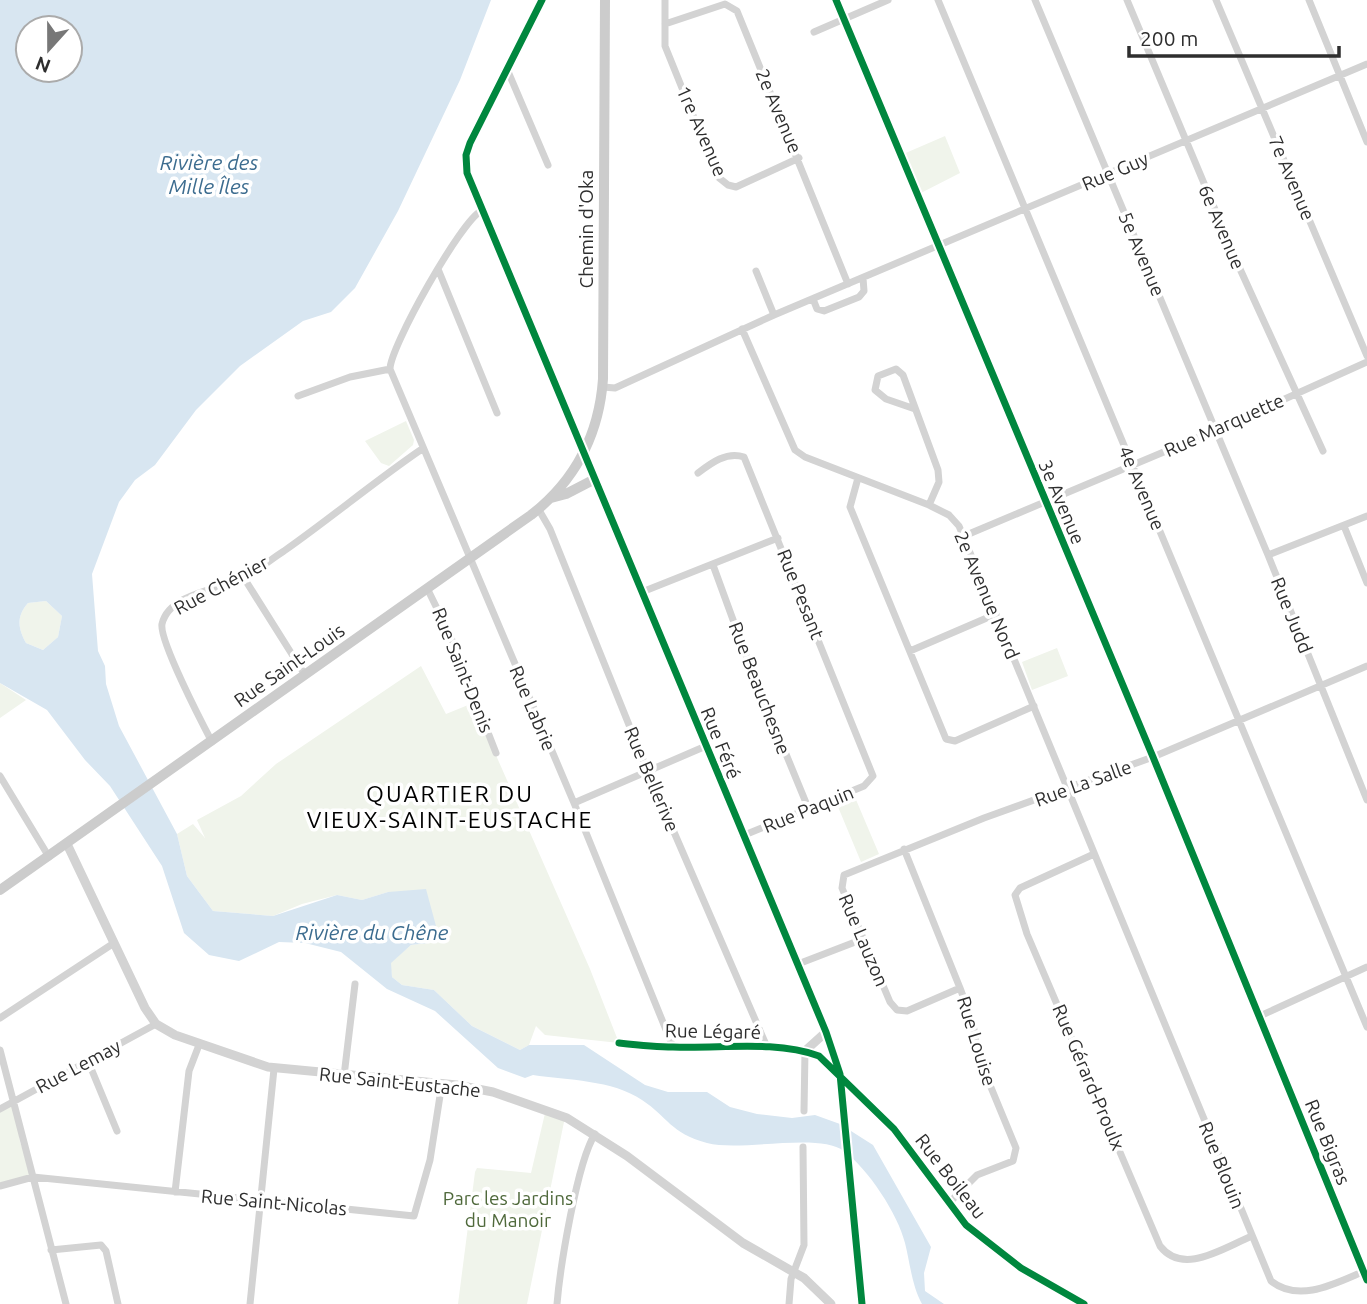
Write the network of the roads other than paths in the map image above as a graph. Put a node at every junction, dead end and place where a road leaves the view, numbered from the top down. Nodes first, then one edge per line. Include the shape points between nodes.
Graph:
1 (542, 0) edge
2 (605, 0) edge
3 (665, 0) edge
4 (836, 0) edge
5 (888, 0) edge
6 (938, 0) edge
7 (1035, 0) edge
8 (1127, 0) edge
9 (1216, 0) edge
10 (1309, 0) edge
11 (844, 19) junction
12 (665, 24) junction
13 (814, 32) dead end
14 (1367, 64) edge
15 (507, 69) junction
16 (1340, 76) junction
17 (1262, 109) junction
18 (1186, 141) junction
19 (1367, 142) edge
20 (799, 158) junction
21 (548, 165) dead end
22 (1109, 174) junction
23 (1026, 209) junction
24 (481, 211) junction
25 (938, 246) junction
26 (438, 269) junction
27 (756, 271) dead end
28 (863, 278) junction
29 (848, 284) junction
30 (813, 299) junction
31 (774, 314) junction
32 (742, 329) junction
33 (1367, 356) edge
34 (1367, 362) edge
35 (390, 369) junction
36 (603, 387) junction
37 (1297, 393) junction
38 (298, 396) dead end
39 (915, 409) junction
40 (497, 413) dead end
41 (1216, 430) junction
42 (422, 449) junction
43 (1323, 451) dead end
44 (583, 454) junction
45 (1133, 465) junction
46 (698, 473) dead end
47 (858, 478) junction
48 (595, 479) junction
49 (551, 498) junction
50 (1045, 501) junction
51 (929, 505) junction
52 (538, 510) junction
53 (1367, 516) edge
54 (1344, 526) junction
55 (964, 536) junction
56 (778, 538) junction
57 (1268, 555) junction
58 (469, 559) junction
59 (713, 565) junction
60 (244, 578) junction
61 (1367, 583) edge
62 (427, 588) junction
63 (642, 592) junction
64 (996, 614) junction
65 (909, 651) junction
66 (1367, 666) edge
67 (305, 676) junction
68 (1320, 685) junction
69 (1034, 706) junction
70 (1239, 719) junction
71 (212, 742) junction
72 (706, 746) junction
73 (496, 753) dead end
74 (1153, 757) junction
75 (648, 772) junction
76 (0, 776) edge
77 (872, 779) joint
78 (1068, 790) junction
79 (1367, 800) edge
80 (574, 803) junction
81 (809, 810) junction
82 (742, 836) junction
83 (67, 844) junction
84 (904, 849) junction
85 (1094, 854) junction
86 (49, 857) junction
87 (841, 883) joint
88 (0, 890) edge
89 (863, 939) junction
90 (114, 943) junction
91 (1135, 953) joint
92 (798, 964) junction
93 (1367, 967) edge
94 (1347, 976) junction
95 (355, 984) dead end
96 (960, 988) junction
97 (1260, 1016) junction
98 (0, 1018) edge
99 (156, 1024) junction
100 (1367, 1027) edge
101 (826, 1032) junction
102 (619, 1043) dead end
103 (198, 1045) junction
104 (673, 1047) junction
105 (767, 1047) junction
106 (0, 1050) edge
107 (805, 1051) junction
108 (88, 1061) junction
109 (274, 1069) junction
110 (840, 1074) junction
111 (344, 1076) junction
112 (442, 1083) junction
113 (14, 1101) junction
114 (0, 1109) edge
115 (804, 1111) dead end
116 (117, 1131) dead end
117 (595, 1134) junction
118 (803, 1147) dead end
119 (33, 1177) junction
120 (0, 1186) edge
121 (175, 1192) junction
122 (262, 1199) junction
123 (949, 1203) junction
124 (1252, 1236) junction
125 (51, 1250) junction
126 (1365, 1270) edge
127 (795, 1272) junction
128 (1367, 1280) edge
129 (66, 1304) edge
130 (118, 1304) edge
131 (250, 1304) edge
132 (557, 1304) edge
133 (789, 1304) edge
134 (831, 1304) edge
135 (862, 1304) edge
136 (1084, 1304) edge

1 - 15 street, Rue Féré
2 - 36 main road, Chemin d'Oka
3 - 12 street, 1re Avenue
4 - 11 street, 3e Avenue
5 - 11 street
6 - 23 street, 4e Avenue
7 - 22 street, 5e Avenue
8 - 18 street, 6e Avenue
9 - 17 street, 7e Avenue
10 - 16 street
11 - 13 street
11 - 25 street, 3e Avenue
12 - 20 street, 2e Avenue via 725,4 734,7
12 - 20 street, 1re Avenue via 665,46 718,177 736,187
14 - 16 street, Rue Guy
15 - 21 street
15 - 24 street, Rue Féré via 466,155 467,173
16 - 17 street, Rue Guy
16 - 19 street
17 - 18 street, Rue Guy
17 - 33 street, 7e Avenue
18 - 22 street, Rue Guy
18 - 37 street, 6e Avenue
20 - 29 street, 2e Avenue
22 - 23 street, Rue Guy
22 - 41 street, 5e Avenue
23 - 25 street, Rue Guy
23 - 45 street, 4e Avenue
24 - 26 street via 467,224
24 - 44 street, Rue Féré
25 - 28 street, Rue Guy
25 - 50 street, 3e Avenue
26 - 35 street via 392,352
26 - 40 street
27 - 31 street
28 - 29 street, Rue Guy
28 - 30 street via 864,291 859,298 824,311 817,309
29 - 30 street, Rue Guy
30 - 31 street, Rue Guy
31 - 32 street, Rue Guy
32 - 36 street, Rue Guy via 615,388
32 - 47 street, 2e Avenue Nord via 795,450
34 - 37 street, Rue Marquette
35 - 38 street via 350,377
35 - 42 street, Rue Labrie
36 - 44 main road, Chemin d'Oka via 596,423
37 - 41 street, Rue Marquette
37 - 43 street, 6e Avenue
39 - 39 street via 896,369 878,376 875,390
39 - 51 street via 938,470 939,482
41 - 45 street, Rue Marquette
41 - 57 street, Rue Judd
42 - 58 street, Rue Labrie
42 - 60 street, Rue Chénier
44 - 48 street, Rue Féré
44 - 49 main road, Rue Saint-Louis
45 - 50 street, Rue Marquette
45 - 70 street, 4e Avenue
46 - 56 street, Rue Pesant via 713,461 736,454 744,457
47 - 51 street, 2e Avenue Nord
47 - 65 street via 850,507
48 - 49 main road
48 - 63 street, Rue Féré
49 - 52 main road, Rue Saint-Louis
50 - 55 street, Rue Marquette
50 - 74 street, 3e Avenue
51 - 55 street, 2e Avenue Nord via 949,516
52 - 58 main road, Rue Saint-Louis
52 - 75 street, Rue Bellerive via 550,529
53 - 54 street
54 - 57 street
54 - 61 street
55 - 64 street, 2e Avenue Nord
56 - 59 street
56 - 77 street, Rue Pesant via 872,768
57 - 68 street, Rue Judd
58 - 62 main road, Rue Saint-Louis
58 - 80 street, Rue Labrie
59 - 63 street
59 - 81 street, Rue Beauchesne
60 - 67 street
60 - 71 street, Rue Chénier via 184,600 169,610 162,624 164,642
62 - 67 main road, Rue Saint-Louis
62 - 73 street, Rue Saint-Denis
63 - 72 street, Rue Féré
64 - 65 street
64 - 69 street, 2e Avenue Nord
65 - 69 street via 942,733 950,741
66 - 68 street, Rue La Salle
67 - 71 main road, Rue Saint-Louis
68 - 70 street, Rue La Salle
68 - 79 street, Rue Judd
69 - 78 street, 2e Avenue Nord
70 - 74 street, Rue La Salle
70 - 94 street, 4e Avenue
71 - 83 main road, Rue Saint-Louis
72 - 75 street
72 - 82 street, Rue Féré
74 - 78 street, Rue La Salle
74 - 97 street, 3e Avenue
75 - 80 street
75 - 105 street, Rue Bellerive
76 - 86 street
77 - 81 street, Rue Paquin
78 - 84 street, Rue La Salle
78 - 85 street, 2e Avenue Nord
80 - 104 street, Rue Labrie
81 - 82 street, Rue Paquin
82 - 92 street, Rue Féré
83 - 86 main road, Rue Saint-Louis
83 - 90 street
84 - 87 street, Rue La Salle via 844,875
84 - 96 street, Rue Louise
85 - 91 street, 2e Avenue Nord
85 - 124 street, Rue Gérard-Proulx via 1020,888 1015,895 1027,934 1160,1246 1167,1255 1188,1262
86 - 88 main road, Rue Saint-Louis
87 - 89 street, Rue Lauzon
89 - 92 street
89 - 96 street, Rue Lauzon via 897,1010 907,1011
90 - 98 street
90 - 99 street
91 - 124 street, Rue Blouin
92 - 101 street, Rue Féré
93 - 94 street
94 - 97 street
94 - 100 street, 4e Avenue
95 - 111 street
96 - 123 street, Rue Louise via 973,1023 978,1056 1016,1155 1013,1161 977,1175
97 - 126 street, Rue Bigras
99 - 103 street, Rue Saint-Eustache
99 - 108 street, Rue Lemay
101 - 107 street
101 - 110 street, Rue Féré
102 - 104 street, Rue Légaré
103 - 109 street, Rue Saint-Eustache
103 - 121 street via 189,1072
104 - 105 street, Rue Légaré
105 - 107 street, Rue Légaré
106 - 113 street
107 - 110 street, Rue Légaré via 819,1056
107 - 115 street
108 - 113 street, Rue Lemay
108 - 116 street
109 - 111 street, Rue Saint-Eustache
109 - 122 street
110 - 123 street, Rue Boileau via 894,1129
110 - 135 street, Rue Féré
111 - 112 street, Rue Saint-Eustache
112 - 117 street, Rue Saint-Eustache via 493,1092 546,1109
112 - 122 street, Rue Saint-Nicolas via 430,1160 414,1216
113 - 114 street, Rue Lemay
113 - 119 street
117 - 127 street, Rue Saint-Eustache via 743,1243
117 - 132 street via 580,1173
118 - 127 street via 804,1245
119 - 120 street, Rue Saint-Nicolas
119 - 121 street, Rue Saint-Nicolas
119 - 125 street
121 - 122 street, Rue Saint-Nicolas
122 - 131 street
123 - 136 street, Rue Boileau via 966,1225 1021,1268
124 - 126 street, Rue Blouin via 1271,1281 1279,1288 1321,1289
125 - 129 street
125 - 130 street via 101,1245
126 - 128 street, Rue Bigras
127 - 133 street
127 - 134 street, Rue Saint-Eustache

